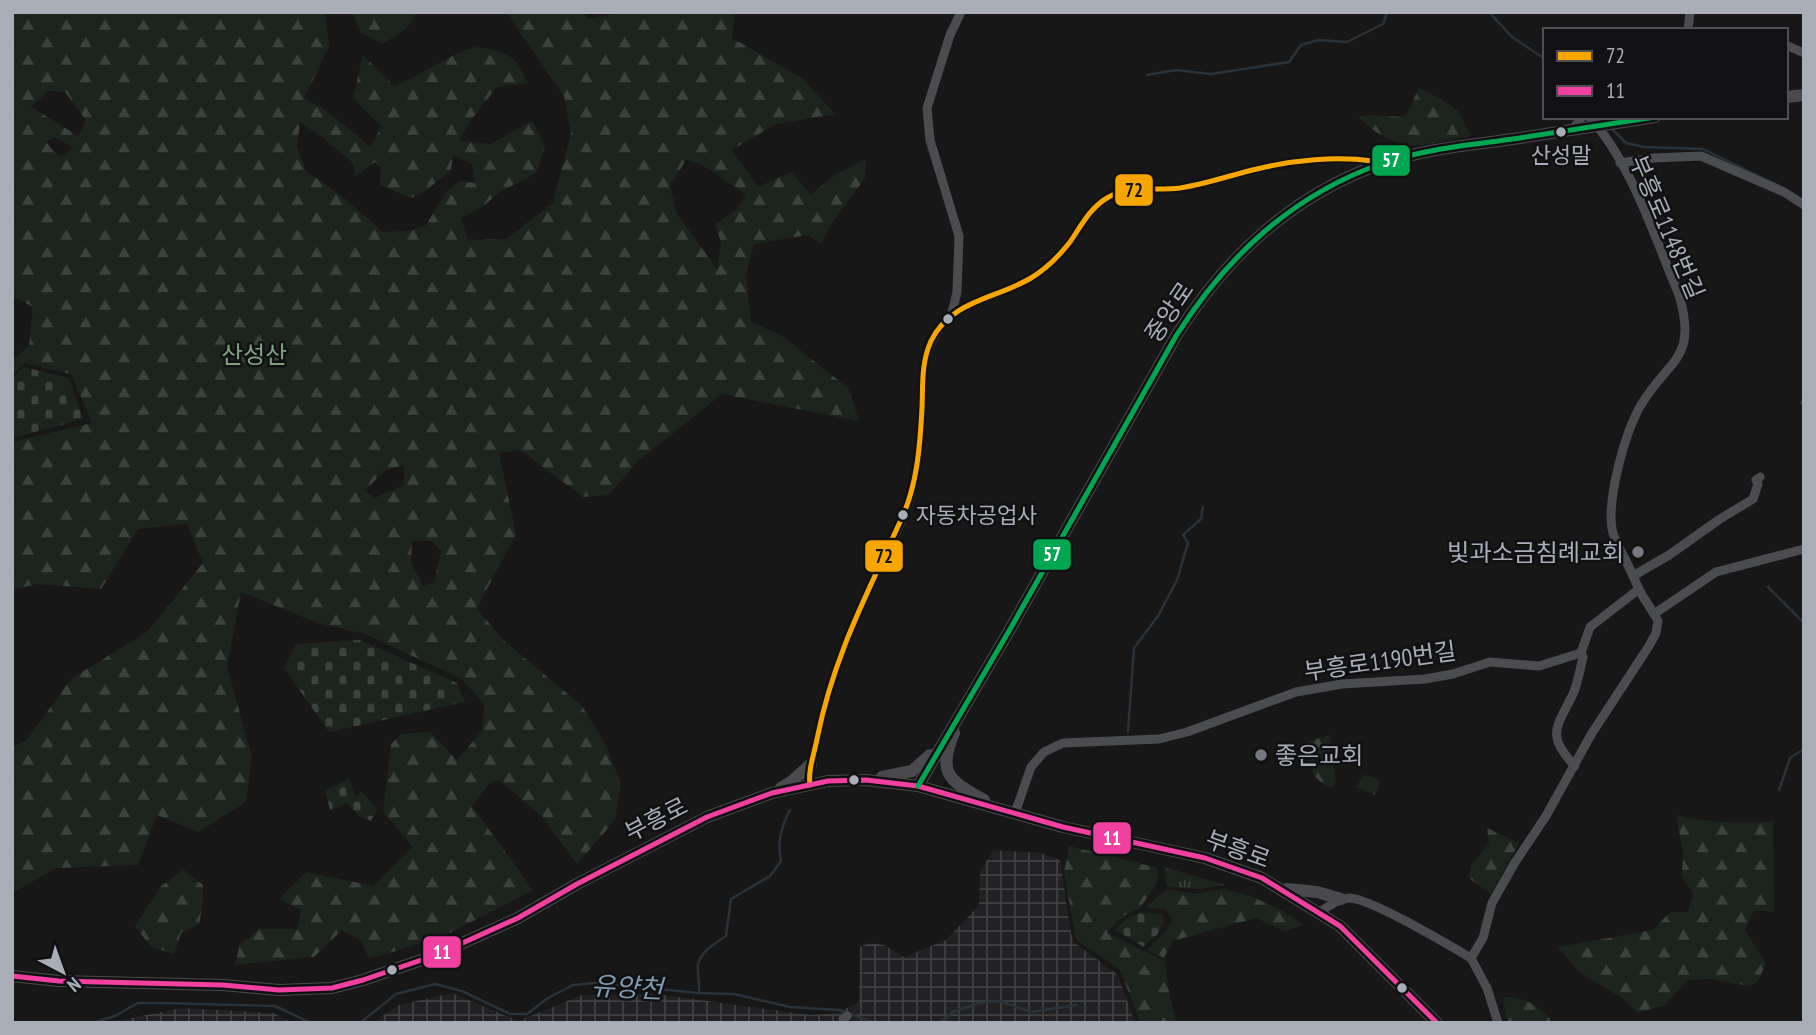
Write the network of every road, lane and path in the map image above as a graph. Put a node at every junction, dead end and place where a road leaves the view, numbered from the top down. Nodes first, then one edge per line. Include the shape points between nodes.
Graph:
1 (961, 12) edge
2 (1788, 46) edge
3 (1804, 53) edge
4 (1580, 119) edge
5 (1637, 119) edge
6 (1601, 123) edge
7 (1572, 130) junction
8 (1386, 163) junction
9 (1620, 163) junction
10 (1804, 205) edge
11 (950, 317) junction
12 (1760, 477) dead end
13 (1804, 549) edge
14 (1633, 576) junction
15 (1639, 589) junction
16 (1654, 614) junction
17 (1581, 653) junction
18 (974, 691) junction
19 (950, 730) junction
20 (811, 764) junction
21 (1575, 766) junction
22 (866, 780) junction
23 (810, 785) junction
24 (918, 786) junction
25 (772, 793) junction
26 (999, 809) junction
27 (1015, 813) junction
28 (1281, 889) junction
29 (1341, 900) junction
30 (1320, 912) junction
31 (1471, 958) junction
32 (12, 976) edge
33 (1437, 1023) edge
34 (1498, 1023) edge

1 - 11 street via 927,108 930,140 959,236 957,292
2 - 3 street
4 - 7 street
5 - 6 main road, 중앙로
6 - 7 main road, 중앙로
6 - 9 street, 부흥로1148번길
7 - 8 main road, 중앙로 via 1448,148
8 - 11 street via 1354,159 1298,162 1182,188 1116,193 1096,206 1060,253 1037,274 962,307
8 - 18 main road, 중앙로 via 1332,186 1276,222 1244,248 1204,294 1140,396
9 - 10 street via 1701,156
9 - 14 street, 부흥로1148번길 via 1679,295 1685,335 1678,359 1637,412 1612,493 1612,532
11 - 20 street via 923,359 918,459 909,499 844,644
12 - 14 street via 1753,499
13 - 16 street via 1716,572
14 - 15 street, 부흥로1148번길
15 - 16 street, 부흥로1148번길
15 - 17 street via 1590,627
16 - 21 street via 1656,633
17 - 21 street via 1575,691 1555,732 1558,746
17 - 27 street, 부흥로1190번길 via 1539,666 1490,662 1425,679 1296,692 1159,739 1063,743 1044,752 1031,767
18 - 19 main road, 중앙로
18 - 26 main road via 951,740 947,770 956,785
19 - 22 main road via 912,771
19 - 24 main road, 중앙로
20 - 23 street
20 - 25 main road
21 - 31 street via 1492,903 1483,938
22 - 23 main road, 부흥로
22 - 24 main road, 부흥로
23 - 25 main road, 부흥로
24 - 26 main road, 부흥로
25 - 32 main road, 부흥로 via 707,817 518,918 436,955 332,988 279,990
26 - 27 main road, 부흥로
27 - 28 main road, 부흥로 via 1205,858
28 - 29 main road via 1317,892
28 - 30 main road, 부흥로
29 - 30 street
29 - 31 street via 1353,898 1372,905
30 - 33 main road, 부흥로 via 1340,926
31 - 34 street

